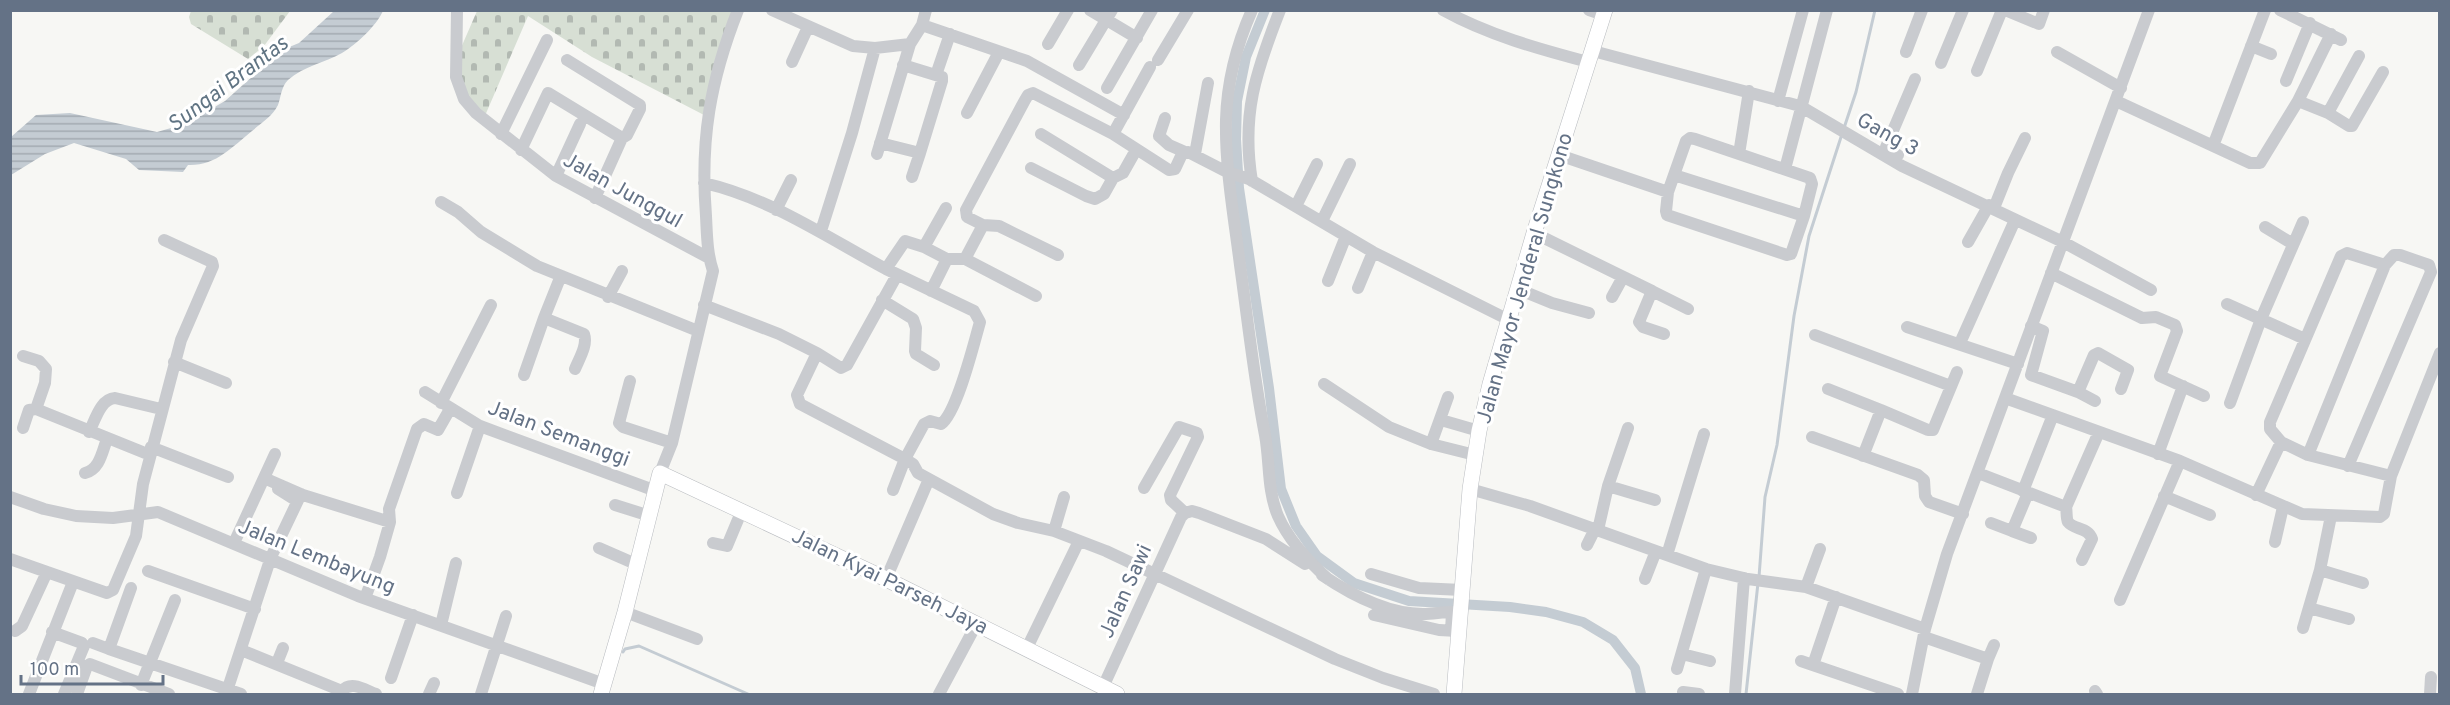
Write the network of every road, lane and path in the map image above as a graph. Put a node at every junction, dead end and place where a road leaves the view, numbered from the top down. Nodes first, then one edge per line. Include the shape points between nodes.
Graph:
1 (457, 10) edge
2 (738, 10) edge
3 (772, 10) edge
4 (926, 10) edge
5 (1068, 10) edge
6 (1090, 10) edge
7 (1152, 10) edge
8 (1188, 10) edge
9 (1252, 10) edge
10 (1280, 10) edge
11 (1443, 10) edge
12 (1803, 10) edge
13 (1827, 10) edge
14 (1922, 10) edge
15 (1963, 10) edge
16 (2003, 10) edge
17 (2044, 10) edge
18 (2149, 10) edge
19 (2265, 10) edge
20 (2280, 10) edge
21 (1599, 12) edge
22 (1109, 15) edge
23 (2310, 23) junction
24 (922, 25) junction
25 (808, 27) junction
26 (950, 34) junction
27 (1137, 38) junction
28 (547, 40) dead end
29 (910, 44) junction
30 (1048, 44) dead end
31 (2251, 46) junction
32 (875, 48) junction
33 (999, 52) junction
34 (1906, 52) dead end
35 (2057, 52) dead end
36 (2271, 54) dead end
37 (1591, 56) junction
38 (2359, 56) dead end
39 (567, 60) dead end
40 (792, 62) dead end
41 (1941, 63) dead end
42 (1079, 64) dead end
43 (903, 65) junction
44 (1977, 72) dead end
45 (2383, 72) dead end
46 (936, 75) junction
47 (1915, 79) dead end
48 (2286, 81) dead end
49 (1208, 83) dead end
50 (1107, 88) dead end
51 (2121, 88) junction
52 (1749, 91) junction
53 (1778, 101) junction
54 (2116, 101) junction
55 (2298, 101) junction
56 (1800, 106) junction
57 (967, 113) dead end
58 (2328, 113) junction
59 (1124, 115) junction
60 (1165, 118) dead end
61 (580, 124) dead end
62 (501, 134) junction
63 (1041, 134) dead end
64 (1113, 134) junction
65 (622, 138) junction
66 (2025, 138) dead end
67 (2213, 146) junction
68 (521, 150) junction
69 (1136, 150) junction
70 (920, 153) junction
71 (1190, 153) junction
72 (1739, 154) junction
73 (1559, 155) junction
74 (1317, 164) dead end
75 (1350, 164) dead end
76 (1031, 168) dead end
77 (1785, 169) junction
78 (1909, 169) junction
79 (1230, 172) junction
80 (1674, 175) junction
81 (556, 176) junction
82 (912, 177) dead end
83 (1113, 178) junction
84 (791, 180) dead end
85 (1251, 180) junction
86 (704, 183) junction
87 (1668, 192) junction
88 (595, 198) junction
89 (441, 202) dead end
90 (1296, 206) junction
91 (1991, 207) junction
92 (946, 208) dead end
93 (776, 210) junction
94 (1804, 216) junction
95 (2015, 220) junction
96 (1322, 222) junction
97 (2303, 222) dead end
98 (983, 225) junction
99 (2265, 227) dead end
100 (821, 231) junction
101 (1534, 233) junction
102 (1347, 236) junction
103 (164, 240) dead end
104 (1968, 242) dead end
105 (2063, 242) junction
106 (2293, 244) junction
107 (924, 247) junction
108 (1374, 252) junction
109 (1058, 255) dead end
110 (709, 258) junction
111 (947, 259) junction
112 (965, 260) junction
113 (2385, 264) junction
114 (622, 271) dead end
115 (891, 272) junction
116 (2051, 273) junction
117 (1623, 277) junction
118 (560, 278) junction
119 (1328, 281) dead end
120 (1358, 288) dead end
121 (1518, 289) junction
122 (2151, 290) dead end
123 (932, 291) junction
124 (1652, 291) junction
125 (1036, 296) dead end
126 (608, 297) junction
127 (1612, 297) dead end
128 (882, 300) junction
129 (491, 304) dead end
130 (2228, 304) dead end
131 (704, 305) junction
132 (1688, 309) dead end
133 (1589, 313) dead end
134 (544, 318) junction
135 (2261, 319) junction
136 (1509, 320) junction
137 (2031, 326) junction
138 (1907, 327) dead end
139 (698, 332) junction
140 (1664, 334) dead end
141 (1815, 335) dead end
142 (2305, 339) junction
143 (1960, 343) junction
144 (817, 353) junction
145 (2439, 354) edge
146 (23, 356) dead end
147 (174, 362) junction
148 (2018, 364) junction
149 (934, 365) dead end
150 (575, 369) dead end
151 (1957, 372) dead end
152 (524, 375) dead end
153 (630, 381) dead end
154 (226, 383) dead end
155 (1324, 384) dead end
156 (1951, 386) junction
157 (2182, 387) junction
158 (1828, 389) dead end
159 (2121, 389) dead end
160 (425, 392) dead end
161 (2078, 392) junction
162 (2204, 396) dead end
163 (1448, 397) dead end
164 (2005, 398) junction
165 (2095, 401) dead end
166 (2230, 403) dead end
167 (445, 406) junction
168 (36, 409) junction
169 (161, 410) junction
170 (1881, 410) junction
171 (2053, 415) junction
172 (1441, 420) junction
173 (480, 426) junction
174 (23, 428) dead end
175 (1628, 428) dead end
176 (1479, 431) junction
177 (89, 432) junction
178 (2099, 432) junction
179 (1704, 434) dead end
180 (1812, 437) dead end
181 (107, 439) junction
182 (2281, 442) junction
183 (672, 443) junction
184 (1431, 444) junction
185 (151, 451) junction
186 (275, 454) dead end
187 (2158, 454) junction
188 (2308, 455) junction
189 (1475, 456) junction
190 (1863, 456) junction
191 (905, 459) junction
192 (2180, 462) junction
193 (2348, 466) junction
194 (86, 473) dead end
195 (660, 473) junction
196 (1978, 473) junction
197 (2391, 476) junction
198 (228, 477) dead end
199 (264, 478) junction
200 (928, 479) junction
201 (1608, 486) junction
202 (1144, 488) dead end
203 (1470, 489) junction
204 (893, 490) dead end
205 (656, 491) junction
206 (2026, 492) junction
207 (458, 494) dead end
208 (2256, 495) junction
209 (2164, 496) junction
210 (10, 497) edge
211 (299, 497) junction
212 (1064, 497) dead end
213 (1655, 500) dead end
214 (615, 505) dead end
215 (2067, 507) junction
216 (2283, 507) junction
217 (742, 510) junction
218 (1185, 513) junction
219 (1963, 514) junction
220 (140, 515) junction
221 (2210, 515) dead end
222 (650, 516) junction
223 (2331, 516) junction
224 (390, 522) junction
225 (1991, 523) dead end
226 (1596, 530) junction
227 (1054, 531) junction
228 (2012, 531) junction
229 (2031, 538) dead end
230 (1079, 541) junction
231 (2275, 542) dead end
232 (234, 543) junction
233 (713, 543) dead end
234 (1587, 545) dead end
235 (599, 548) dead end
236 (1820, 549) dead end
237 (1662, 553) junction
238 (271, 557) junction
239 (10, 559) edge
240 (2082, 560) dead end
241 (456, 563) dead end
242 (638, 565) junction
243 (1706, 569) junction
244 (2320, 570) junction
245 (148, 571) dead end
246 (47, 572) junction
247 (1371, 574) dead end
248 (1154, 575) junction
249 (1746, 578) junction
250 (886, 579) junction
251 (1328, 579) junction
252 (1645, 579) dead end
253 (73, 582) junction
254 (2363, 583) dead end
255 (1806, 587) junction
256 (131, 588) dead end
257 (1462, 592) junction
258 (366, 593) dead end
259 (1836, 597) junction
260 (175, 600) dead end
261 (2120, 600) dead end
262 (2309, 608) junction
263 (255, 609) junction
264 (625, 612) junction
265 (1450, 612) junction
266 (413, 615) junction
267 (1374, 615) dead end
268 (506, 616) dead end
269 (2349, 619) dead end
270 (976, 623) junction
271 (441, 625) junction
272 (2303, 628) dead end
273 (1449, 631) junction
274 (52, 632) junction
275 (1924, 633) junction
276 (12, 634) edge
277 (698, 639) dead end
278 (93, 643) dead end
279 (1994, 645) dead end
280 (496, 646) junction
281 (283, 648) dead end
282 (1027, 648) junction
283 (109, 649) junction
284 (241, 650) junction
285 (1682, 654) junction
286 (1988, 659) junction
287 (1710, 661) dead end
288 (1801, 661) dead end
289 (149, 663) junction
290 (278, 663) junction
291 (1813, 665) junction
292 (1677, 669) dead end
293 (2431, 677) dead end
294 (391, 678) dead end
295 (141, 685) junction
296 (1103, 687) junction
297 (603, 689) edge
298 (227, 692) edge
299 (341, 693) edge
300 (1683, 693) dead end
301 (28, 694) edge
302 (64, 694) edge
303 (77, 694) edge
304 (169, 694) edge
305 (241, 694) edge
306 (376, 694) edge
307 (482, 694) edge
308 (939, 694) edge
309 (1117, 694) edge
310 (1434, 694) edge
311 (1454, 694) edge
312 (1700, 694) edge
313 (1735, 694) edge
314 (1898, 694) edge
315 (1915, 694) edge
316 (1977, 694) edge
317 (2430, 694) edge

1 - 62 street, Jalan Junggul via 454,59 458,84 468,105
2 - 86 street via 711,94
3 - 25 street
4 - 24 street
5 - 30 street
6 - 22 street
7 - 27 street
8 - 59 street
9 - 79 street via 1229,88 1226,120
10 - 85 street via 1251,92
11 - 37 street via 1540,49
12 - 53 street
13 - 56 street
14 - 34 street
15 - 41 street
16 - 17 street via 2038,24
16 - 44 street
18 - 51 street
19 - 31 street
20 - 23 street
21 - 37 main road, Jalan Mayor Jenderal Sungkono
22 - 27 street
22 - 42 street
23 - 48 street
23 - 55 street via 2336,37
24 - 26 street
24 - 29 street
25 - 32 street via 853,46
25 - 40 street
26 - 33 street
26 - 46 street
27 - 50 street
28 - 62 street
29 - 32 street
29 - 43 street
31 - 36 street
31 - 67 street
32 - 100 street
33 - 57 street
33 - 59 street via 1027,61
35 - 51 street
37 - 52 street, Gang 3
37 - 73 main road, Jalan Mayor Jenderal Sungkono
38 - 58 street
39 - 65 street via 640,105
43 - 46 street
43 - 70 street via 879,148
45 - 58 street via 2352,126
46 - 70 street via 942,81
47 - 78 street via 1886,150 1911,162
49 - 71 street
51 - 54 street
52 - 53 street, Gang 3
52 - 72 street
53 - 56 street, Gang 3
54 - 67 street
54 - 105 street
55 - 58 street
55 - 67 street via 2260,163 2250,163
56 - 77 street
56 - 78 street, Gang 3
59 - 64 street
60 - 71 street via 1159,136 1169,145
61 - 81 street
62 - 68 street, Jalan Junggul
63 - 83 street
64 - 69 street
64 - 98 street via 1039,96 1028,95 966,210 967,217
65 - 68 street via 548,93
65 - 88 street
66 - 91 street
68 - 81 street, Jalan Junggul
69 - 71 street via 1172,170
69 - 83 street via 1123,173
70 - 82 street
71 - 79 street
72 - 77 street
72 - 80 street via 1690,138
73 - 87 street
73 - 101 main road, Jalan Mayor Jenderal Sungkono
74 - 90 street
75 - 96 street
76 - 83 street via 1095,199 1104,194
77 - 94 street via 1811,181
78 - 91 street, Gang 3
79 - 85 street
79 - 251 street via 1271,493 1279,517 1297,546
80 - 87 street
80 - 94 street
81 - 88 street, Jalan Junggul
84 - 93 street
85 - 90 street
86 - 93 street
86 - 110 street
87 - 94 street via 1667,215 1787,255 1791,254
88 - 110 street, Jalan Junggul
89 - 118 street via 481,232
90 - 96 street
91 - 95 street, Gang 3
91 - 104 street
92 - 107 street
93 - 100 street
95 - 105 street, Gang 3
95 - 143 street
96 - 102 street
97 - 106 street
98 - 109 street via 999,226
98 - 112 street
99 - 106 street
100 - 115 street
101 - 117 street
101 - 121 main road, Jalan Mayor Jenderal Sungkono
102 - 108 street
102 - 119 street
103 - 147 street via 212,262 213,266
105 - 116 street
105 - 122 street, Gang 3
106 - 135 street
107 - 111 street
107 - 115 street via 905,241
108 - 120 street
108 - 136 street
110 - 131 street via 712,271
111 - 112 street
111 - 123 street
112 - 125 street
113 - 142 street via 2344,253
113 - 188 street
113 - 193 street via 2394,255 2400,255 2430,265 2431,272
114 - 126 street
115 - 123 street
115 - 128 street
116 - 137 street
116 - 157 street via 2142,318 2156,317 2175,325 2177,331 2160,376
117 - 124 street
117 - 127 street
118 - 126 street
118 - 134 street
121 - 133 street
121 - 136 main road, Jalan Mayor Jenderal Sungkono
123 - 191 street via 974,311 980,322 947,419 941,424 927,420
124 - 132 street
124 - 140 street via 1639,322
126 - 139 street
128 - 144 street via 846,365 841,368
128 - 149 street via 913,319 916,354
129 - 167 street
130 - 135 street
131 - 139 street
131 - 144 street
134 - 150 street via 584,334
134 - 152 street
135 - 142 street
135 - 166 street
136 - 176 main road, Jalan Mayor Jenderal Sungkono
137 - 148 street
137 - 161 street via 2043,332 2031,375
138 - 143 street
139 - 183 street
141 - 156 street
142 - 182 street via 2270,422 2270,429
143 - 148 street
144 - 191 street via 797,394 800,404
145 - 197 street
146 - 168 street via 39,361 46,369
147 - 154 street
147 - 169 street
148 - 164 street
151 - 156 street
153 - 183 street via 619,423
155 - 184 street via 1389,427
156 - 170 street via 1932,430
157 - 162 street
157 - 187 street
158 - 170 street
159 - 161 street via 2128,370 2098,353
160 - 167 street, Jalan Semanggi
161 - 165 street
163 - 172 street
164 - 171 street
164 - 196 street
167 - 173 street, Jalan Semanggi
167 - 224 street via 438,430 424,424 417,429 389,509
168 - 174 street via 29,410
168 - 177 street
169 - 177 street via 108,398
169 - 185 street
170 - 190 street
171 - 178 street
171 - 206 street
172 - 176 street
172 - 184 street
173 - 205 street, Jalan Semanggi
173 - 207 street
175 - 201 street
176 - 189 main road, Jalan Mayor Jenderal Sungkono
177 - 181 street
178 - 187 street
178 - 215 street
179 - 237 street
180 - 190 street
181 - 185 street
181 - 194 street via 97,466
182 - 188 street
182 - 208 street
183 - 195 street
184 - 189 street
185 - 198 street
185 - 220 street via 142,484
186 - 199 street
187 - 192 street
188 - 193 street
189 - 203 main road, Jalan Mayor Jenderal Sungkono
190 - 219 street via 1918,475 1924,480 1929,502
191 - 200 street
191 - 204 street
192 - 208 street
192 - 209 street
193 - 197 street
195 - 205 main road
195 - 217 main road, Jalan Kyai Parseh Jaya
196 - 206 street
196 - 219 street
197 - 223 street via 2382,516
199 - 211 street
199 - 232 street
200 - 227 street via 993,514
200 - 250 street
201 - 213 street
201 - 226 street
202 - 218 street via 1179,426 1197,433 1170,495
203 - 226 street
203 - 257 main road, Jalan Mayor Jenderal Sungkono
205 - 222 main road
206 - 215 street
206 - 228 street
208 - 216 street
209 - 221 street
209 - 261 street
210 - 220 street, Jalan Lembayung via 69,515
211 - 224 street
211 - 238 street
212 - 227 street
214 - 222 street
215 - 240 street via 2070,524 2092,538
216 - 223 street via 2302,514
216 - 231 street
217 - 233 street via 728,545
217 - 250 main road, Jalan Kyai Parseh Jaya
218 - 248 street, Jalan Sawi
218 - 251 street via 1199,513 1266,539
219 - 275 street
220 - 232 street, Jalan Lembayung via 158,512
220 - 253 street via 113,590 104,594
222 - 242 main road
223 - 244 street
224 - 258 street
225 - 228 street
226 - 234 street
226 - 237 street
227 - 230 street
228 - 229 street
230 - 248 street
230 - 282 street
232 - 238 street, Jalan Lembayung
235 - 242 street
236 - 255 street
237 - 243 street
237 - 252 street
238 - 263 street
238 - 266 street, Jalan Lembayung via 358,596
239 - 246 street
241 - 271 street
242 - 264 main road
243 - 249 street
243 - 285 street
244 - 254 street
244 - 262 street
245 - 263 street
246 - 253 street
246 - 276 street via 22,626
247 - 257 street via 1419,588
248 - 296 street, Jalan Sawi
248 - 310 street via 1335,659
249 - 255 street
249 - 313 street
250 - 270 main road, Jalan Kyai Parseh Jaya
251 - 265 street via 1389,608 1424,614
253 - 274 street
255 - 259 street
256 - 283 street
257 - 265 main road, Jalan Mayor Jenderal Sungkono
259 - 275 street
259 - 291 street
260 - 289 street
262 - 269 street
262 - 272 street
263 - 284 street
264 - 277 street
264 - 297 main road
265 - 273 main road, Jalan Mayor Jenderal Sungkono
266 - 271 street, Jalan Lembayung
266 - 294 street
267 - 273 street
268 - 280 street
270 - 282 main road, Jalan Kyai Parseh Jaya
270 - 308 street
271 - 280 street, Jalan Lembayung
273 - 311 main road, Jalan Mayor Jenderal Sungkono
274 - 301 street
274 - 302 street via 84,646
275 - 286 street
275 - 315 street
278 - 283 street
279 - 286 street
280 - 297 street, Jalan Lembayung
280 - 307 street
281 - 290 street
282 - 296 main road, Jalan Kyai Parseh Jaya
283 - 289 street
284 - 290 street
284 - 298 street
285 - 287 street
285 - 292 street
286 - 316 street
288 - 291 street
289 - 295 street
289 - 298 street
290 - 299 street
291 - 314 street
293 - 317 street
295 - 303 street via 90,664
295 - 304 street
296 - 309 main road, Jalan Kyai Parseh Jaya
298 - 305 street
299 - 306 street via 352,685
300 - 312 street

